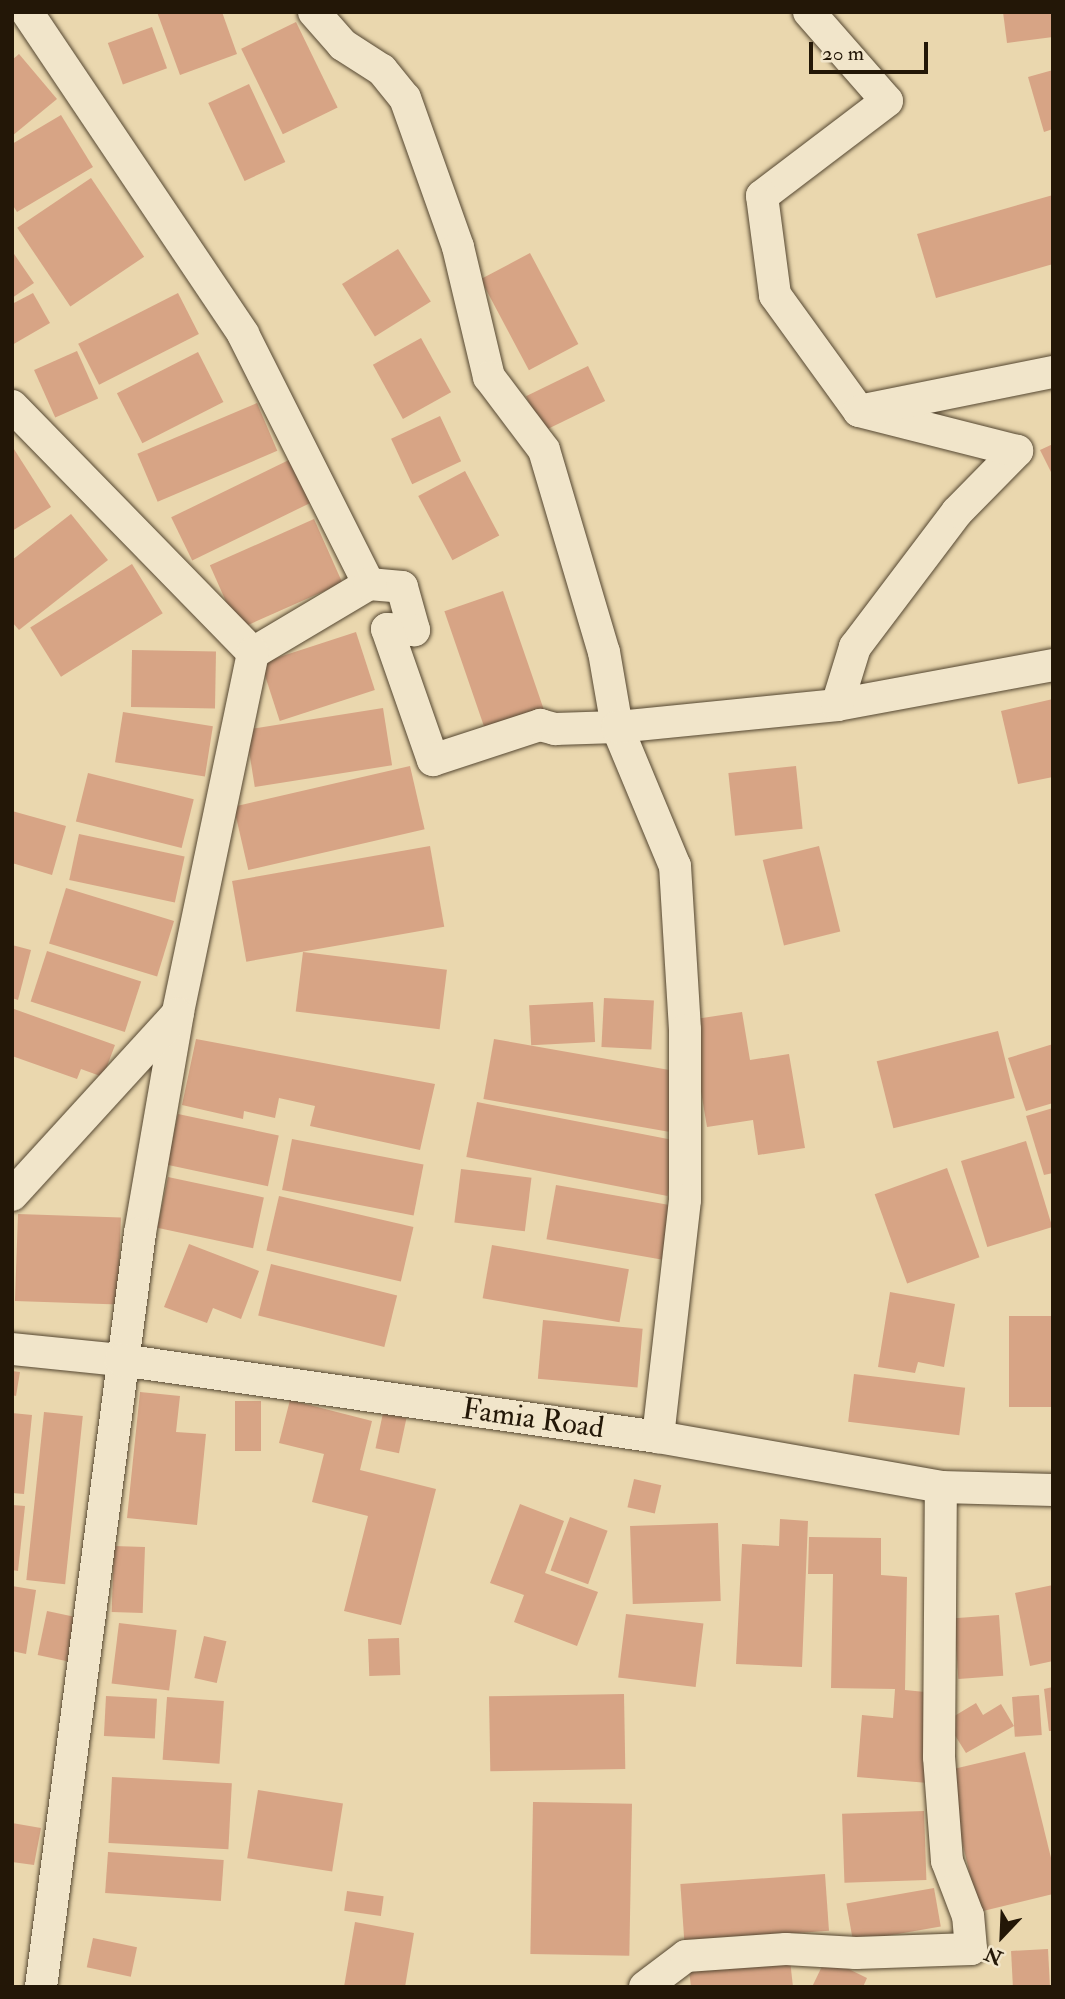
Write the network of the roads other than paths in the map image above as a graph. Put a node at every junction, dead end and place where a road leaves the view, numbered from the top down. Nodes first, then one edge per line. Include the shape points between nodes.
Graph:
1 (27, 12) edge
2 (314, 12) edge
3 (809, 12) edge
4 (1053, 372) edge
5 (12, 406) edge
6 (859, 411) junction
7 (369, 584) junction
8 (253, 653) junction
9 (1053, 665) edge
10 (836, 705) junction
11 (617, 727) junction
12 (178, 1013) junction
13 (12, 1195) edge
14 (12, 1349) edge
15 (121, 1360) junction
16 (658, 1437) junction
17 (941, 1487) junction
18 (1053, 1490) edge
19 (41, 1987) edge
20 (645, 1987) edge

1 - 7 street via 243,334
2 - 11 street via 343,46 382,70 405,98 458,247 489,377 544,450 604,652
3 - 6 street via 887,101 762,196 775,295
4 - 6 street
5 - 8 street
6 - 10 street via 1017,451 957,512 855,647
7 - 8 street
7 - 11 street via 402,587 414,629 387,629 433,760 540,725 555,729
8 - 12 street
9 - 10 street
10 - 11 street
11 - 16 street via 675,866 684,1003 685,1200
12 - 13 street
12 - 15 street
14 - 15 street, Famia Road
15 - 16 street, Famia Road
15 - 19 street
16 - 17 street, Famia Road
17 - 18 street, Famia Road
17 - 20 street via 939,1757 947,1861 968,1916 971,1949 856,1953 786,1949 686,1956

